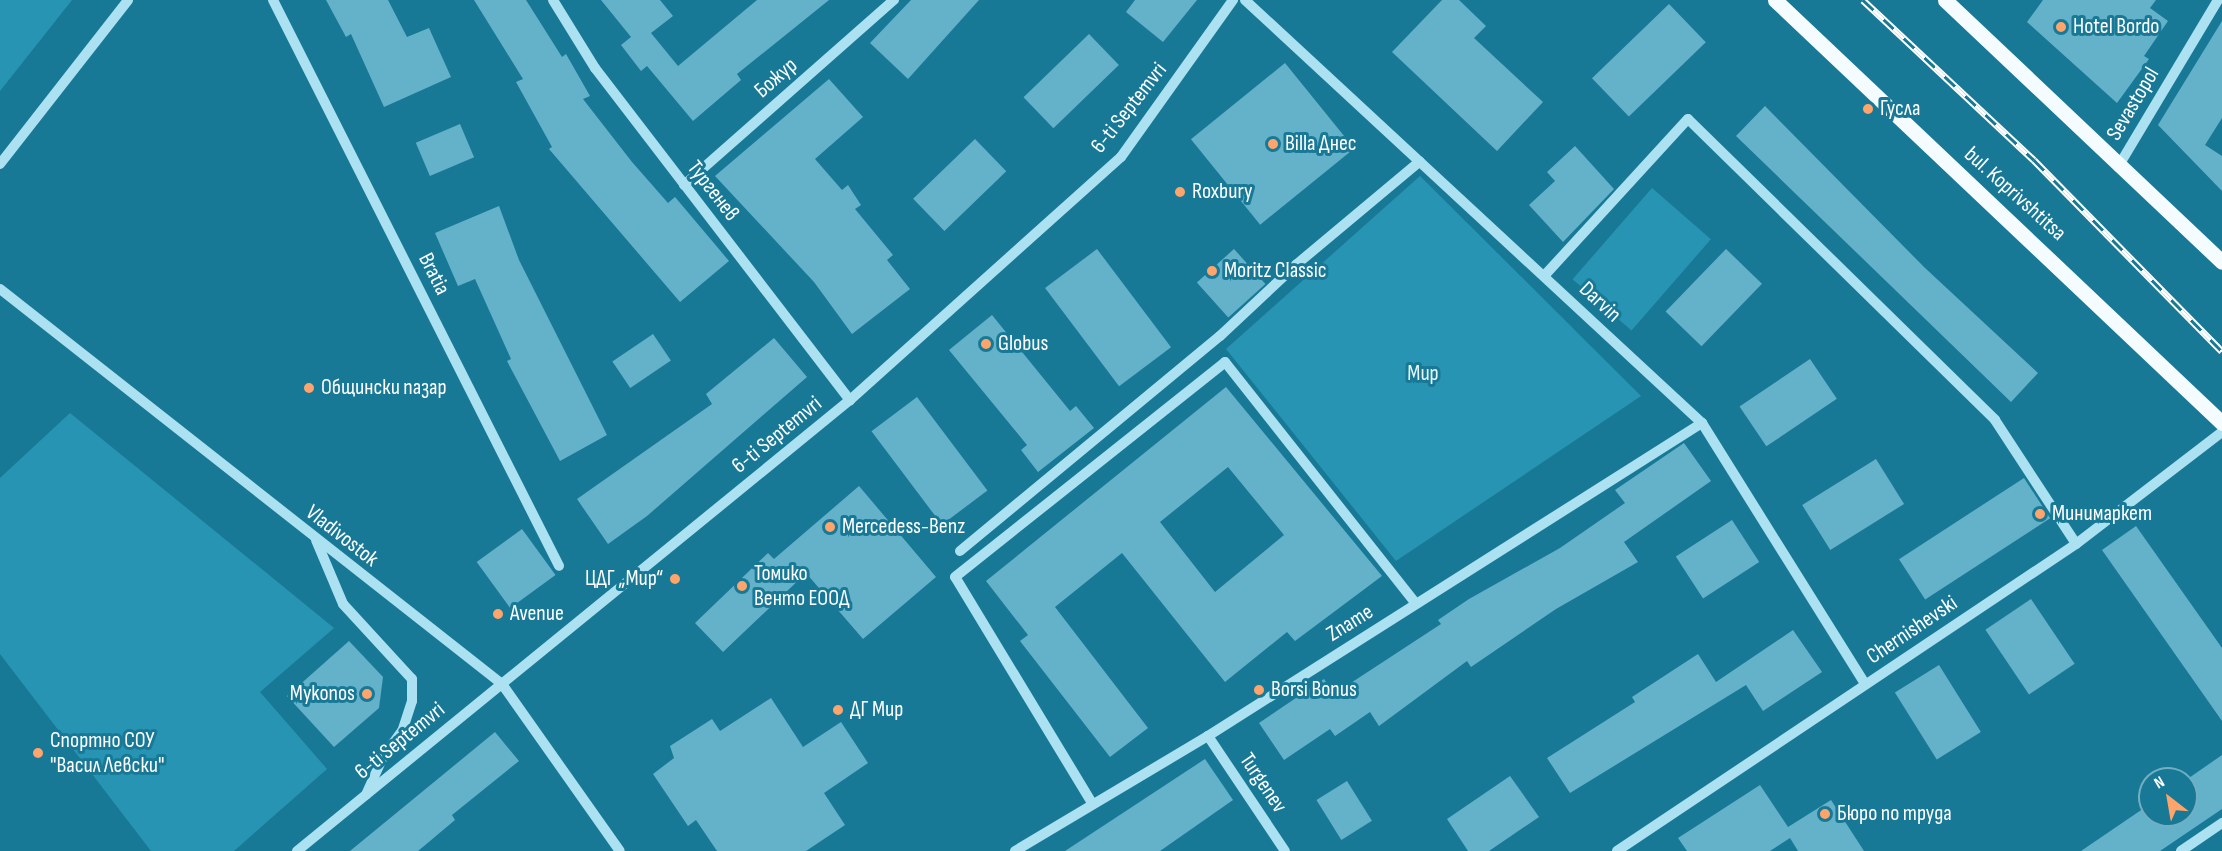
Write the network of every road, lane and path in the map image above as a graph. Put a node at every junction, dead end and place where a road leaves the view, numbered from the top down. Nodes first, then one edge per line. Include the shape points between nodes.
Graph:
1 (128, 0) edge
2 (273, 0) edge
3 (553, 0) edge
4 (894, 0) edge
5 (1233, 0) edge
6 (1245, 0) edge
7 (1775, 0) edge
8 (2218, 0) edge
9 (1954, 3) edge
10 (1420, 161) junction
11 (0, 164) edge
12 (2118, 167) junction
13 (684, 185) junction
14 (2222, 262) edge
15 (1544, 276) junction
16 (0, 289) edge
17 (850, 400) junction
18 (1702, 423) junction
19 (2222, 423) edge
20 (2222, 432) edge
21 (316, 540) junction
22 (2076, 544) junction
23 (960, 551) dead end
24 (559, 566) dead end
25 (1416, 604) junction
26 (502, 684) junction
27 (1865, 684) junction
28 (1208, 736) junction
29 (366, 795) junction
30 (1092, 803) junction
31 (2222, 823) edge
32 (297, 851) edge
33 (620, 851) edge
34 (1015, 851) edge
35 (1285, 851) edge
36 (1617, 851) edge
37 (2181, 851) edge

1 - 11 street
2 - 24 street, Bratia
3 - 13 street, Тургенев via 595,68
4 - 13 street, Божур
5 - 17 street, 6-ti Septemvri via 1121,157
6 - 10 street, Darvin
7 - 19 main road, bul. Koprivshtitsa
8 - 12 street, Sevastopol
9 - 12 main road
10 - 15 street, Darvin
10 - 23 street via 1220,336
12 - 14 main road
13 - 17 street, Тургенев
15 - 18 street, Darvin
15 - 22 street via 1688,119 1995,420
16 - 21 street, Vladivostok
17 - 26 street, 6-ti Septemvri
18 - 25 street, Zname
18 - 27 street, Darvin
20 - 22 street, Chernishevski
21 - 26 street, Vladivostok
21 - 29 street via 343,604 412,679 412,702 402,731 382,759
22 - 27 street, Chernishevski
25 - 28 street, Zname
25 - 30 street via 1225,362 955,577
26 - 29 street, 6-ti Septemvri
26 - 33 street, Vladivostok
27 - 36 street, Chernishevski
28 - 30 street, Zname
28 - 35 street, Turgenev
29 - 32 street, 6-ti Septemvri
30 - 34 street, Zname
31 - 37 street

